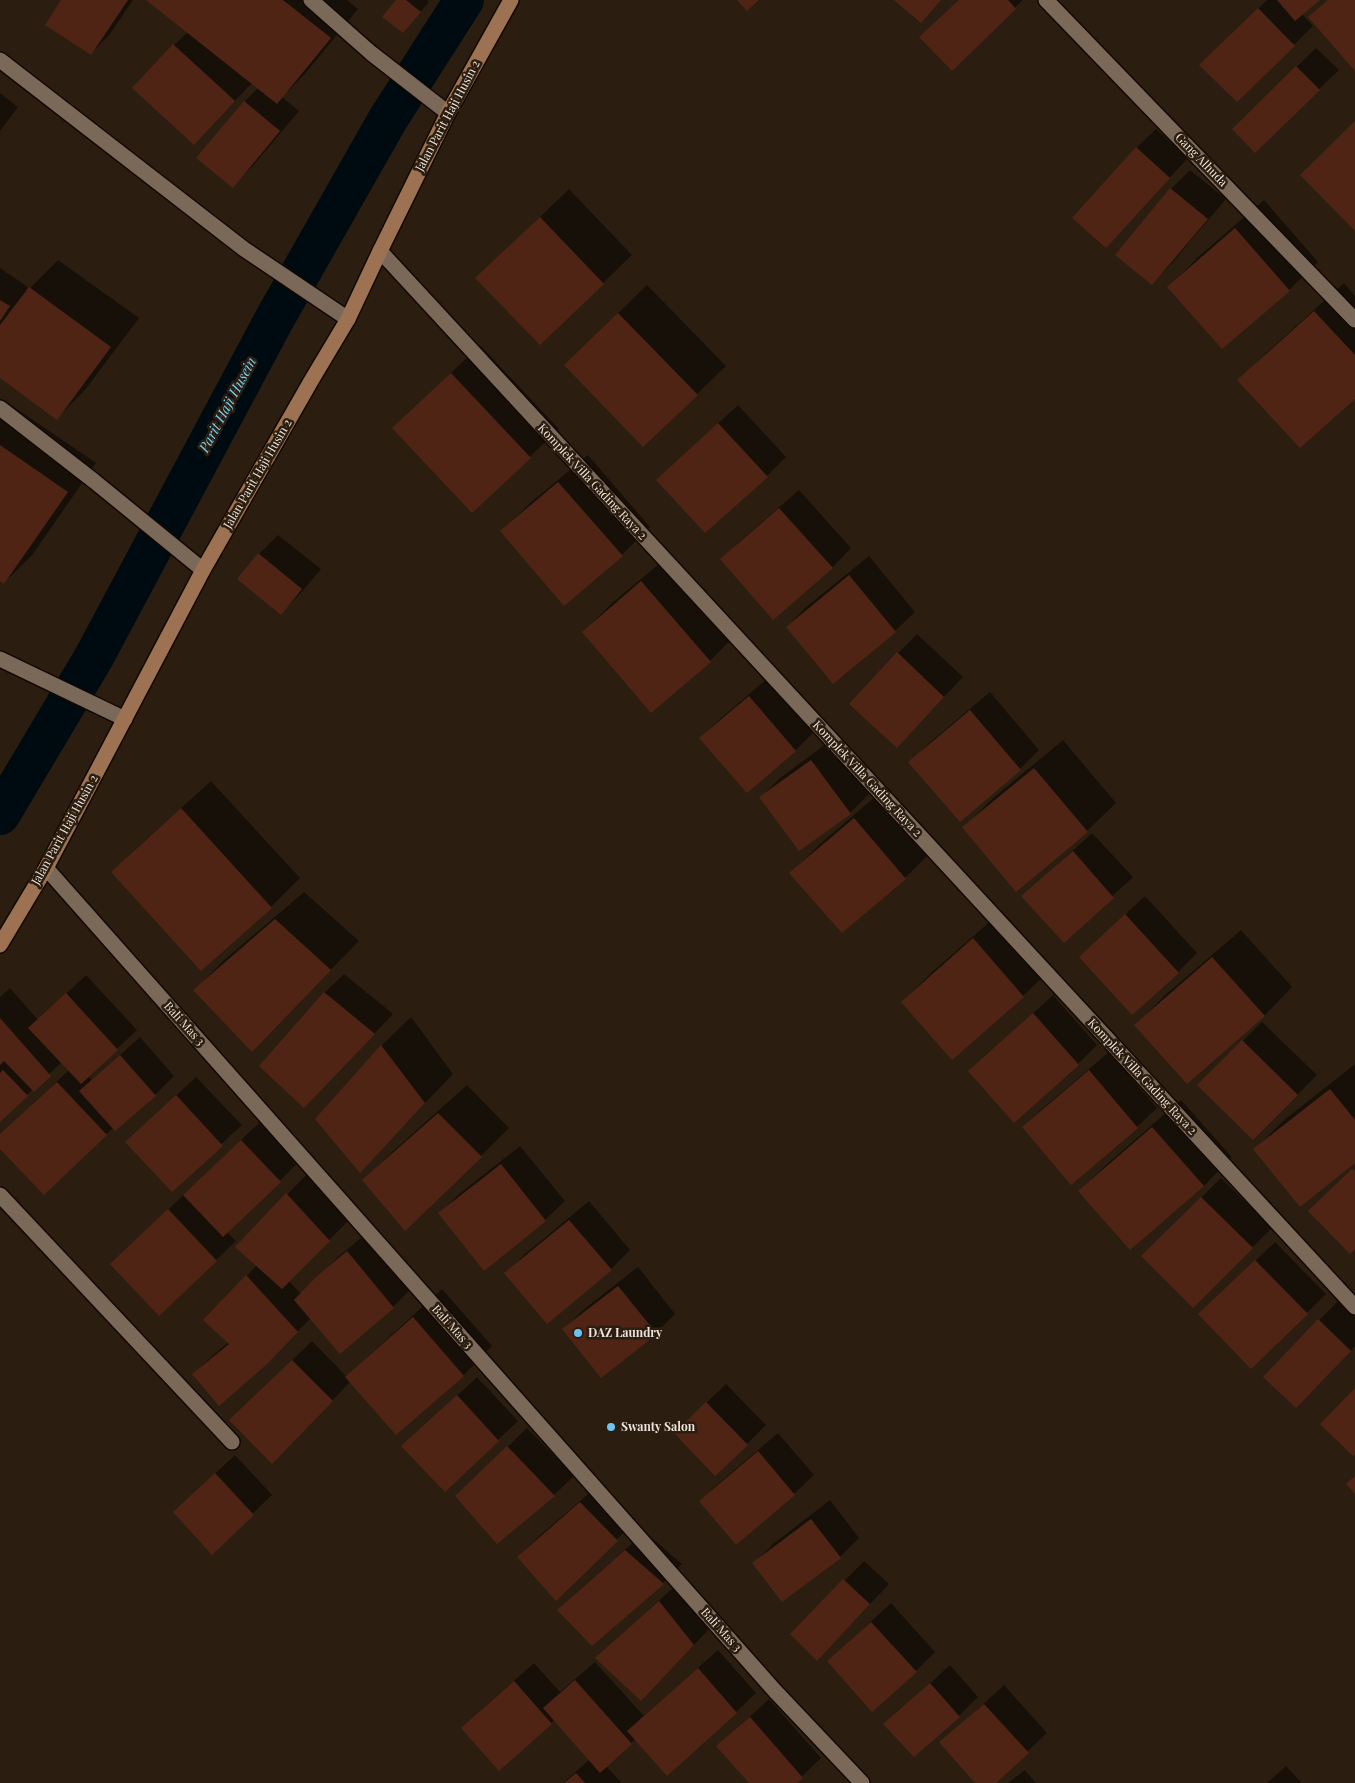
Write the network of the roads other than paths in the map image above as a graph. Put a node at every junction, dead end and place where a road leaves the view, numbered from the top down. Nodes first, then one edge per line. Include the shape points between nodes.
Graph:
1 (311, 0) edge
2 (511, 0) edge
3 (1046, 0) edge
4 (0, 60) edge
5 (448, 113) junction
6 (380, 251) junction
7 (348, 319) junction
8 (1355, 320) edge
9 (0, 408) edge
10 (203, 570) junction
11 (0, 659) edge
12 (125, 719) junction
13 (46, 868) junction
14 (0, 945) edge
15 (0, 1195) edge
16 (1355, 1307) edge
17 (232, 1442) dead end
18 (862, 1783) edge

1 - 5 street via 371,53
2 - 5 street, Jalan Parit Haji Husin 2
3 - 8 street, Gang Alhuda
4 - 7 street via 244,250
5 - 6 street, Jalan Parit Haji Husin 2
6 - 7 street, Jalan Parit Haji Husin 2
6 - 16 street, Komplek Villa Gading Raya 2
7 - 10 street, Jalan Parit Haji Husin 2
9 - 10 street
10 - 12 street, Jalan Parit Haji Husin 2
11 - 12 street
12 - 13 street, Jalan Parit Haji Husin 2
13 - 14 street, Jalan Parit Haji Husin 2
13 - 18 street, Bali Mas 3 via 775,1691
15 - 17 street

